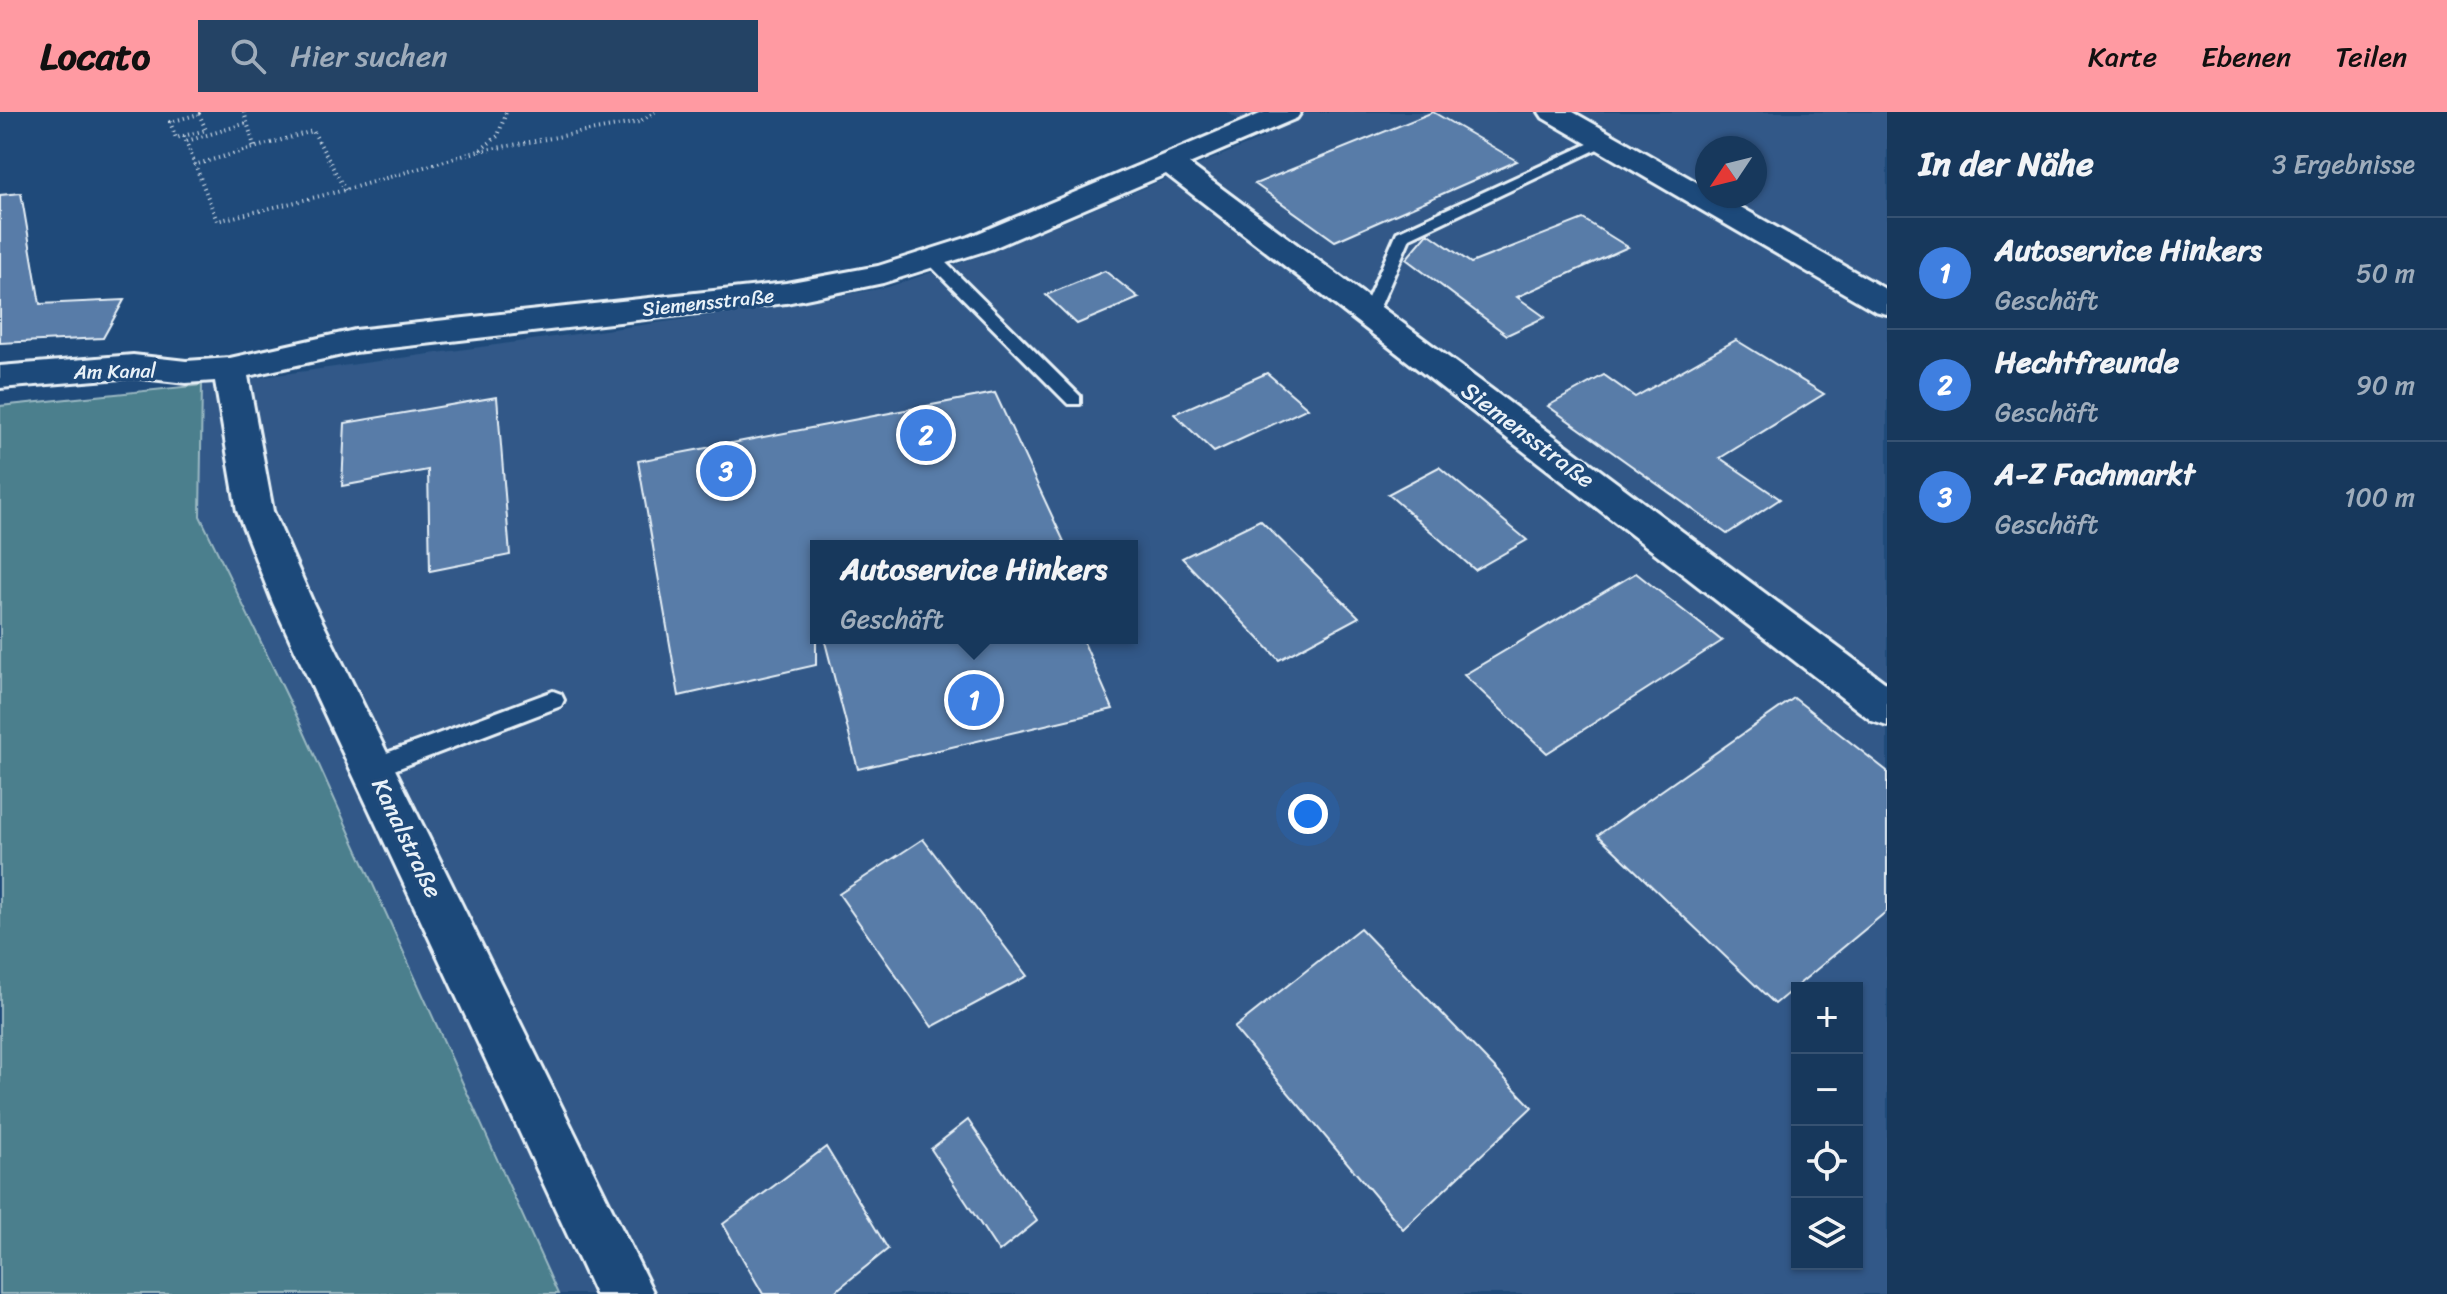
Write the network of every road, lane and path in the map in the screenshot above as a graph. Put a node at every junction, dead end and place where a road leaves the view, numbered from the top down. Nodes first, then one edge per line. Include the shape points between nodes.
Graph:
1 (244, 112) edge
2 (506, 112) edge
3 (655, 112) edge
4 (1288, 112) edge
5 (1553, 112) edge
6 (201, 113) edge
7 (247, 123) junction
8 (184, 136) junction
9 (187, 141) junction
10 (1603, 141) junction
11 (255, 149) junction
12 (479, 151) junction
13 (1168, 162) junction
14 (194, 165) junction
15 (345, 190) junction
16 (932, 258) junction
17 (1887, 304) edge
18 (1369, 314) junction
19 (230, 369) junction
20 (0, 377) edge
21 (1074, 400) dead end
22 (553, 700) dead end
23 (1887, 708) edge
24 (373, 768) junction
25 (625, 1294) edge

1 - 7 path
2 - 12 path via 498,136
3 - 12 path via 639,122
4 - 13 street, Siemensstraße
5 - 10 street
6 - 8 path via 206,130
6 - 8 path via 170,122 176,138
7 - 9 path
7 - 11 path
8 - 9 path
9 - 14 path
10 - 17 street
10 - 18 lane via 1403,235
11 - 14 path
11 - 15 path via 313,131
12 - 15 path
13 - 16 street, Siemensstraße via 980,243
13 - 18 street, Siemensstraße
14 - 15 path via 217,221
16 - 19 street, Siemensstraße via 883,274 786,293 355,341
16 - 21 lane
18 - 23 street, Siemensstraße
19 - 20 street, Am Kanal via 186,372 133,366
19 - 24 street, Kanalstraße via 255,511
22 - 24 lane
24 - 25 street, Kanalstraße

